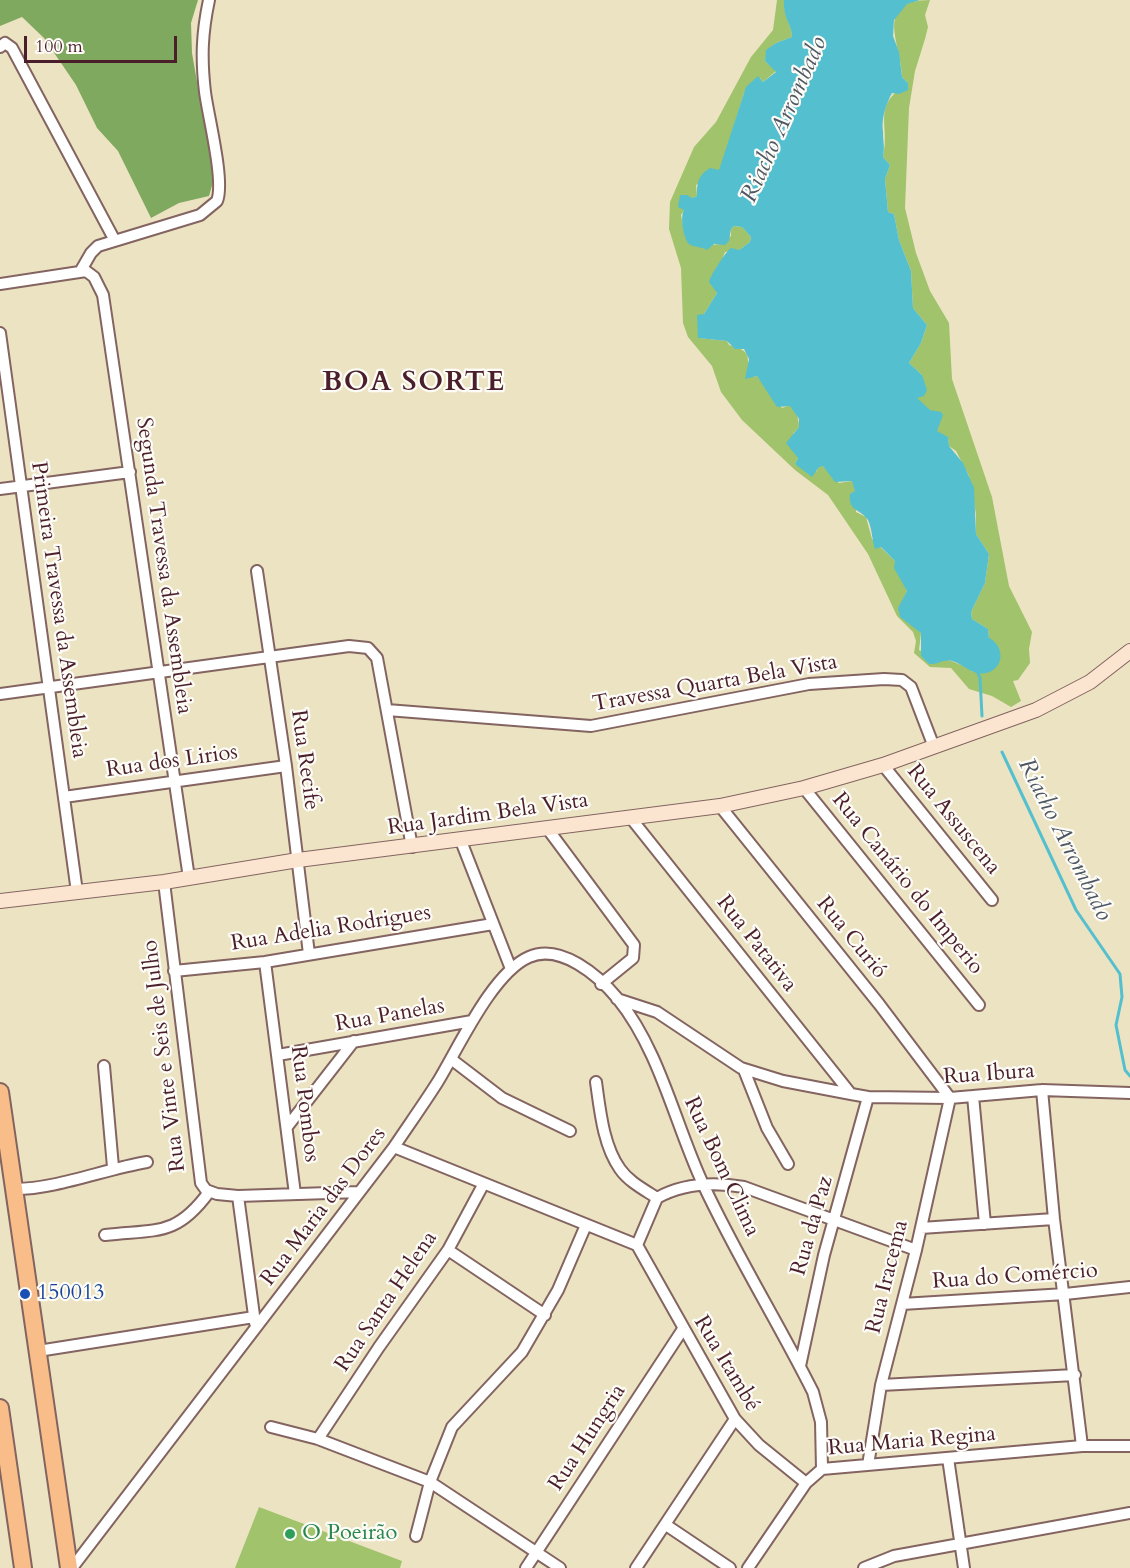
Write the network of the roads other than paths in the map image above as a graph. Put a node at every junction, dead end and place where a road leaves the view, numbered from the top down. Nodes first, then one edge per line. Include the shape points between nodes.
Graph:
1 (209, 0) edge
2 (0, 47) edge
3 (114, 239) junction
4 (80, 272) junction
5 (0, 284) edge
6 (0, 333) edge
7 (130, 472) junction
8 (22, 486) junction
9 (0, 489) edge
10 (257, 572) dead end
11 (1130, 651) edge
12 (268, 657) junction
13 (159, 673) junction
14 (50, 686) junction
15 (0, 694) edge
16 (387, 710) junction
17 (934, 747) junction
18 (286, 765) junction
19 (883, 765) junction
20 (175, 782) junction
21 (804, 788) junction
22 (64, 797) junction
23 (720, 806) junction
24 (630, 817) junction
25 (547, 828) junction
26 (461, 841) junction
27 (412, 847) junction
28 (298, 861) junction
29 (189, 878) junction
30 (164, 882) junction
31 (77, 891) junction
32 (992, 900) dead end
33 (0, 901) edge
34 (494, 924) junction
35 (309, 954) junction
36 (265, 962) junction
37 (510, 969) junction
38 (174, 971) junction
39 (601, 984) junction
40 (617, 999) junction
41 (980, 1005) dead end
42 (472, 1022) junction
43 (354, 1041) junction
44 (278, 1054) junction
45 (451, 1059) junction
46 (104, 1066) dead end
47 (744, 1070) junction
48 (596, 1082) dead end
49 (1042, 1090) junction
50 (0, 1092) edge
51 (1130, 1093) edge
52 (851, 1094) junction
53 (973, 1096) junction
54 (868, 1097) junction
55 (950, 1098) junction
56 (287, 1127) junction
57 (570, 1131) dead end
58 (394, 1147) junction
59 (147, 1162) dead end
60 (788, 1164) dead end
61 (113, 1167) junction
62 (703, 1184) junction
63 (483, 1185) junction
64 (15, 1189) junction
65 (209, 1192) junction
66 (360, 1192) junction
67 (295, 1194) junction
68 (238, 1196) junction
69 (657, 1198) junction
70 (1054, 1219) junction
71 (835, 1222) junction
72 (985, 1224) junction
73 (586, 1225) junction
74 (921, 1228) junction
75 (105, 1235) dead end
76 (637, 1245) junction
77 (448, 1250) junction
78 (916, 1250) junction
79 (1130, 1287) edge
80 (1065, 1294) junction
81 (902, 1305) junction
82 (545, 1315) junction
83 (254, 1317) junction
84 (682, 1329) junction
85 (256, 1330) junction
86 (38, 1351) junction
87 (800, 1366) junction
88 (1075, 1375) junction
89 (880, 1385) junction
90 (0, 1408) edge
91 (735, 1419) junction
92 (271, 1427) dead end
93 (318, 1439) junction
94 (1082, 1446) junction
95 (1130, 1446) edge
96 (948, 1458) junction
97 (868, 1466) junction
98 (822, 1469) junction
99 (429, 1482) junction
100 (806, 1483) junction
101 (1130, 1513) edge
102 (666, 1525) junction
103 (416, 1536) dead end
104 (960, 1544) junction
105 (538, 1552) junction
106 (23, 1568) edge
107 (70, 1568) edge
108 (526, 1568) edge
109 (561, 1568) edge
110 (636, 1568) edge
111 (730, 1568) edge
112 (748, 1568) edge
113 (864, 1568) edge
114 (963, 1568) edge

1 - 3 street via 202,25 202,54 219,195 212,207 200,215
2 - 3 street via 5,43 12,48
3 - 4 street via 91,253
4 - 5 street
4 - 7 street, Segunda Travessa da Assembleia via 94,277 104,294
6 - 8 street, Primeira Travessa da Assembleia
7 - 8 street
7 - 13 street, Segunda Travessa da Assembleia
8 - 9 street
8 - 14 street, Primeira Travessa da Assembleia
10 - 12 street, Rua Recife
11 - 17 main road, Rua Jardim Bela Vista via 1105,672 1065,696
12 - 13 street
12 - 16 street via 349,646 368,648 377,658
12 - 18 street, Rua Recife
13 - 14 street
13 - 20 street, Segunda Travessa da Assembleia
14 - 15 street
14 - 22 street, Primeira Travessa da Assembleia
16 - 17 street, Travessa Quarta Bela Vista via 591,726 783,688 896,680 905,681 913,690
16 - 27 street
17 - 19 main road, Rua Jardim Bela Vista
18 - 20 street, Rua dos Lirios
18 - 28 street, Rua Recife
19 - 21 main road, Rua Jardim Bela Vista
19 - 32 street, Rua Assuscena
20 - 22 street, Rua dos Lirios
20 - 29 street, Segunda Travessa da Assembleia
21 - 23 main road, Rua Jardim Bela Vista
21 - 41 street, Rua Canário do Imperio
22 - 31 street, Primeira Travessa da Assembleia
23 - 24 main road, Rua Jardim Bela Vista
23 - 55 street, Rua Curió
24 - 25 main road, Rua Jardim Bela Vista
24 - 52 street, Rua Patativa
25 - 26 main road, Rua Jardim Bela Vista
25 - 39 street via 634,945 633,958
26 - 27 main road, Rua Jardim Bela Vista
26 - 34 street
27 - 28 main road, Rua Jardim Bela Vista
28 - 29 main road, Rua Jardim Bela Vista
28 - 35 street, Rua Recife
29 - 30 main road, Rua Jardim Bela Vista
30 - 31 main road, Rua Jardim Bela Vista
30 - 38 street, Rua Vinte e Seis de Julho
31 - 33 main road, Rua Jardim Bela Vista
34 - 35 street, Rua Adelia Rodrigues
34 - 37 street
35 - 36 street, Rua Adelia Rodrigues
36 - 38 street, Rua Adelia Rodrigues
36 - 44 street, Rua Pombos
37 - 39 street, Rua Bom Clima via 531,956 560,956 582,967
37 - 42 street, Rua Maria das Dores
38 - 65 street, Rua Vinte e Seis de Julho via 199,1178
39 - 40 street, Rua Bom Clima
40 - 47 street via 657,1012
40 - 62 street, Rua Bom Clima via 650,1054
42 - 43 street, Rua Panelas
42 - 45 street, Rua Maria das Dores
43 - 44 street, Rua Panelas
43 - 56 street
44 - 56 street, Rua Pombos
45 - 57 street via 502,1098
45 - 58 street, Rua Maria das Dores
46 - 61 street
47 - 52 street
47 - 60 street via 766,1128
48 - 69 street via 605,1133 616,1164
49 - 51 street, Rua Ibura
49 - 53 street, Rua Ibura
49 - 70 street
50 - 64 highway
52 - 54 street, Rua Ibura
53 - 55 street, Rua Ibura
53 - 72 street
54 - 55 street, Rua Ibura
54 - 71 street, Rua da Paz
55 - 74 street, Rua Iracema
56 - 67 street, Rua Pombos
58 - 63 street
58 - 66 street, Rua Maria das Dores
59 - 61 street
61 - 64 street via 36,1189
62 - 69 street
62 - 71 street via 744,1187
62 - 87 street, Rua Bom Clima
63 - 73 street
63 - 77 street, Rua Santa Helena
64 - 86 highway
65 - 68 street, Rua Vinte e Seis de Julho
65 - 75 street via 188,1218 174,1226
66 - 67 street
66 - 85 street, Rua Maria das Dores
67 - 68 street, Rua Pombos
68 - 83 street
69 - 76 street
70 - 72 street
70 - 80 street
71 - 78 street
71 - 87 street, Rua da Paz
72 - 74 street
73 - 76 street
73 - 82 street
74 - 78 street, Rua Iracema
76 - 84 street, Rua Itambé
77 - 82 street
77 - 93 street, Rua Santa Helena
78 - 81 street, Rua Iracema
79 - 80 street, Rua do Comércio
80 - 81 street, Rua do Comércio
80 - 88 street
81 - 89 street, Rua Iracema
82 - 99 street via 513,1364 452,1427
83 - 85 street
83 - 86 street
84 - 91 street, Rua Itambé
84 - 105 street, Rua Hungria
85 - 107 street, Rua Maria das Dores
86 - 107 highway
87 - 98 street, Rua Bom Clima via 819,1408
88 - 89 street
88 - 94 street
89 - 97 street, Rua Iracema
90 - 106 highway
91 - 100 street, Rua Itambé via 751,1438
91 - 102 street
92 - 93 street
93 - 99 street
94 - 95 street, Rua Maria Regina
94 - 96 street, Rua Maria Regina
96 - 97 street, Rua Maria Regina
96 - 104 street
97 - 98 street, Rua Maria Regina
98 - 100 street, Rua Maria Regina
99 - 103 street
99 - 105 street
100 - 112 street, Rua Maria Regina
101 - 104 street
102 - 110 street
102 - 111 street
104 - 113 street via 894,1556
104 - 114 street
105 - 108 street, Rua Hungria
105 - 109 street

